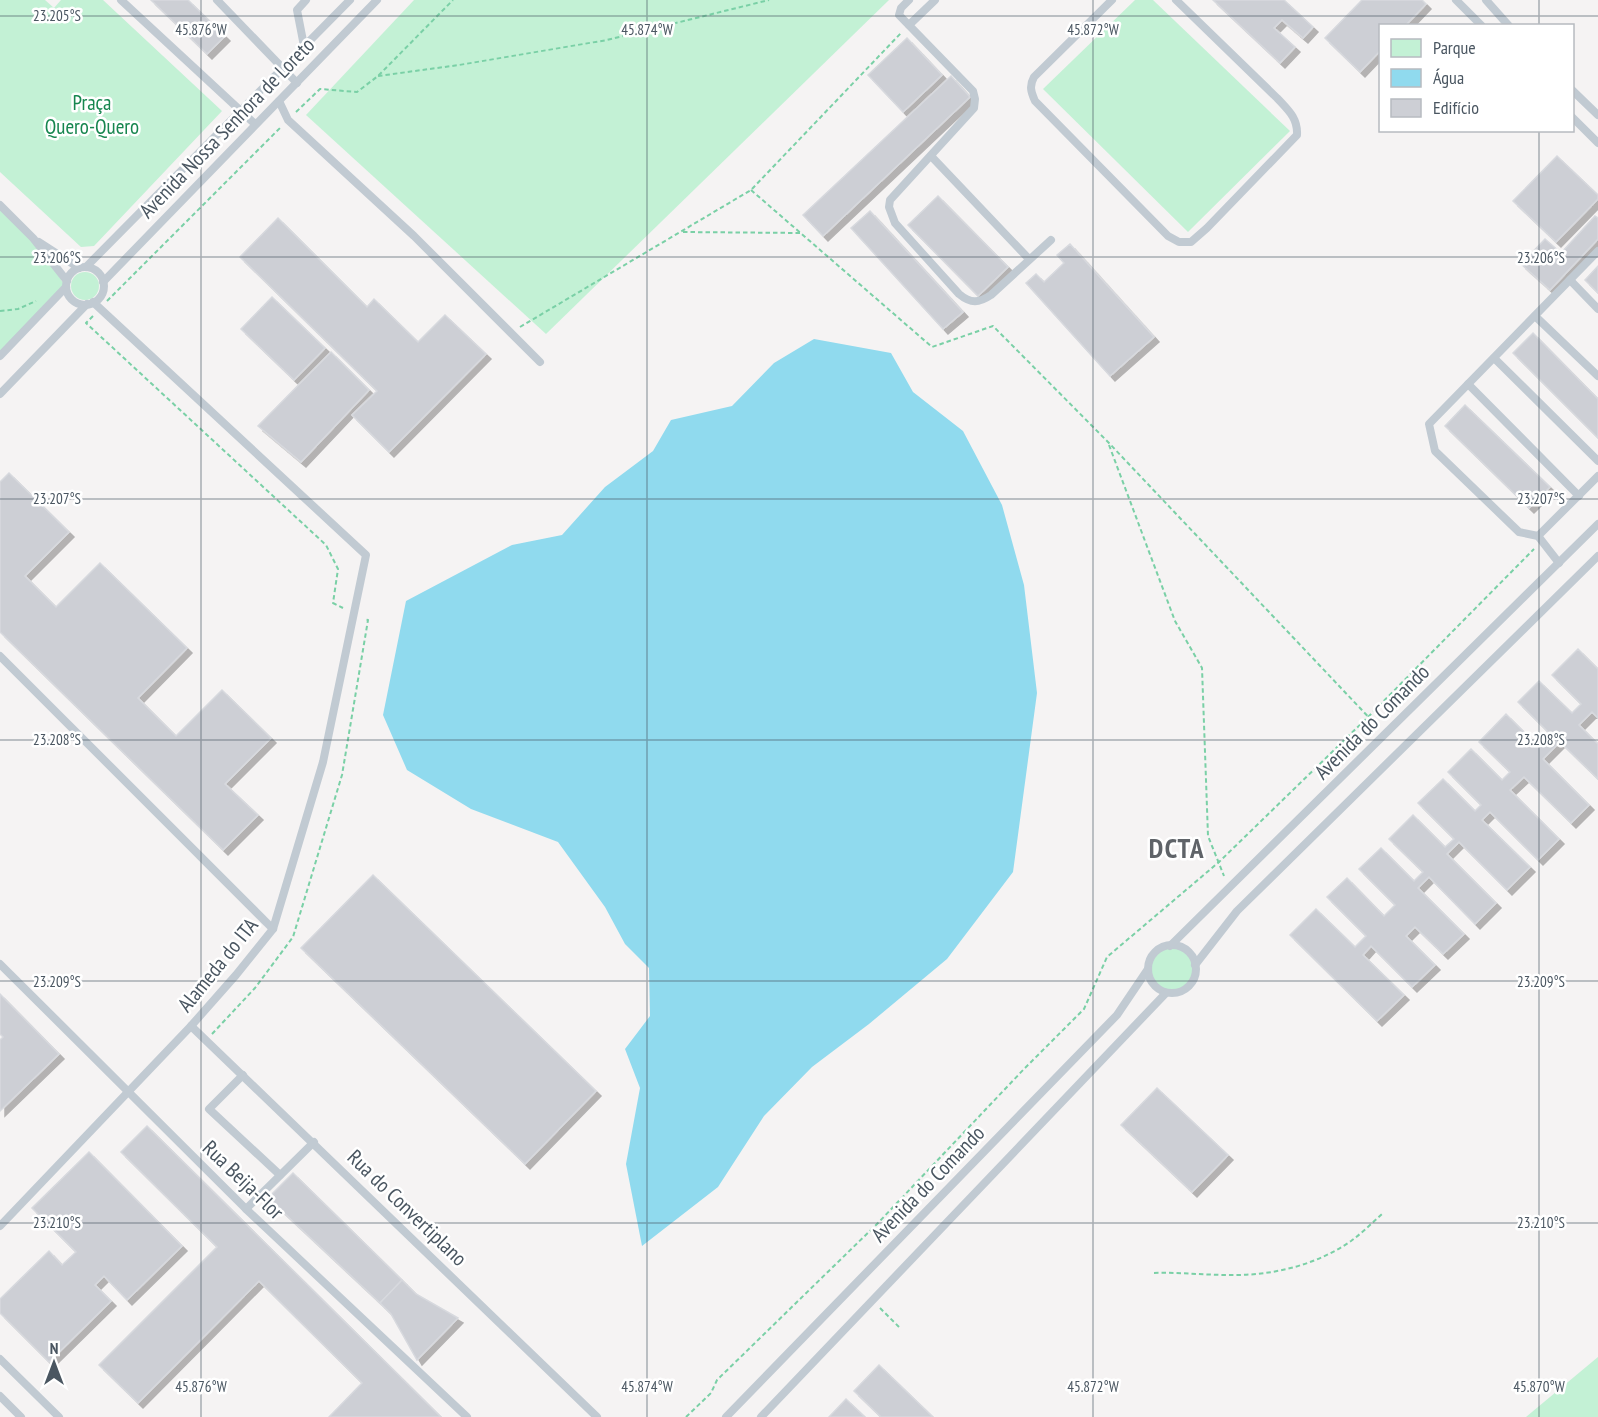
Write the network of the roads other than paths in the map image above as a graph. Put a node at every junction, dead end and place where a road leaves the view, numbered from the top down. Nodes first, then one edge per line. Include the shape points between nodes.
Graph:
1 (121, 0) edge
2 (217, 0) edge
3 (306, 0) edge
4 (351, 0) edge
5 (377, 0) edge
6 (909, 0) edge
7 (935, 0) edge
8 (1112, 0) edge
9 (1176, 0) edge
10 (1456, 0) edge
11 (1486, 0) edge
12 (1480, 24) edge
13 (1507, 24) edge
14 (909, 25) junction
15 (304, 46) junction
16 (283, 68) junction
17 (297, 83) junction
18 (1574, 92) edge
19 (279, 101) junction
20 (241, 110) junction
21 (1598, 115) edge
22 (1574, 119) edge
23 (255, 124) junction
24 (1598, 143) edge
25 (931, 156) junction
26 (0, 205) edge
27 (33, 238) junction
28 (1051, 240) dead end
29 (1598, 251) edge
30 (1029, 259) junction
31 (82, 267) junction
32 (1570, 280) junction
33 (103, 282) junction
34 (66, 284) junction
35 (93, 305) junction
36 (1598, 309) edge
37 (1535, 316) junction
38 (0, 356) edge
39 (1494, 358) junction
40 (540, 362) dead end
41 (1598, 376) edge
42 (1468, 384) junction
43 (0, 394) edge
44 (1598, 461) edge
45 (1598, 476) edge
46 (1580, 496) junction
47 (1598, 524) edge
48 (1540, 539) junction
49 (1598, 556) edge
50 (1559, 563) junction
51 (0, 656) edge
52 (273, 928) junction
53 (1170, 946) junction
54 (0, 964) edge
55 (1195, 965) junction
56 (1148, 969) junction
57 (1166, 993) junction
58 (191, 1026) junction
59 (243, 1075) junction
60 (128, 1093) junction
61 (314, 1142) junction
62 (280, 1175) junction
63 (246, 1209) junction
64 (0, 1226) edge
65 (0, 1359) edge
66 (0, 1396) edge
67 (21, 1417) edge
68 (59, 1417) edge
69 (467, 1417) edge
70 (597, 1417) edge
71 (726, 1417) edge
72 (761, 1417) edge

1 - 20 lane
2 - 16 lane
3 - 15 lane via 297,10
4 - 15 lane, Avenida Nossa Senhora de Loreto
5 - 17 lane, Avenida Nossa Senhora de Loreto
6 - 14 lane via 899,15
7 - 14 lane
8 - 9 lane via 1034,77 1030,84 1032,94 1168,236 1179,242 1191,242 1297,135 1298,125 1288,110
10 - 12 lane
11 - 13 lane
14 - 25 lane via 973,91 975,99 974,108
15 - 16 lane, Avenida Nossa Senhora de Loreto
16 - 17 lane
16 - 20 lane, Avenida Nossa Senhora de Loreto
17 - 19 lane, Avenida Nossa Senhora de Loreto
18 - 21 lane
19 - 23 lane, Avenida Nossa Senhora de Loreto
19 - 40 lane via 288,120 414,236
20 - 23 lane
20 - 31 lane, Avenida Nossa Senhora de Loreto
22 - 24 lane
23 - 33 lane, Avenida Nossa Senhora de Loreto
25 - 30 lane
25 - 30 lane via 890,200 889,207 895,223 959,294 973,302 981,301
26 - 27 lane
27 - 31 lane
27 - 34 lane
28 - 30 lane
29 - 32 lane
31 - 33 lane via 98,272
31 - 34 lane via 69,275
32 - 36 lane
32 - 37 lane
33 - 35 lane
34 - 35 lane via 75,302
34 - 38 lane
35 - 43 lane
35 - 52 lane, Alameda do ITA via 366,555 323,762
37 - 39 lane
37 - 41 lane
39 - 42 lane
39 - 44 lane
42 - 46 lane
42 - 48 lane via 1429,424 1435,451 1519,532
45 - 46 lane
46 - 48 lane
47 - 50 lane, Avenida do Comando
48 - 50 lane
49 - 55 lane, Avenida do Comando via 1237,911
50 - 53 lane, Avenida do Comando
51 - 52 lane
52 - 58 lane, Alameda do ITA
53 - 55 lane via 1183,948
53 - 56 lane via 1152,956
54 - 60 lane, Rua Beija-Flor
55 - 57 lane via 1191,984 1180,992
56 - 57 lane via 1153,984
56 - 71 lane, Avenida do Comando via 1117,1015
57 - 72 lane, Avenida do Comando
58 - 59 lane, Rua do Convertiplano
58 - 60 lane, Alameda do ITA
59 - 61 lane, Rua do Convertiplano
59 - 62 lane via 209,1109
60 - 63 lane, Rua Beija-Flor
60 - 64 lane, Alameda do ITA
61 - 62 lane
61 - 70 lane, Rua do Convertiplano
62 - 63 lane
63 - 69 lane, Rua Beija-Flor
65 - 68 lane
66 - 67 lane

